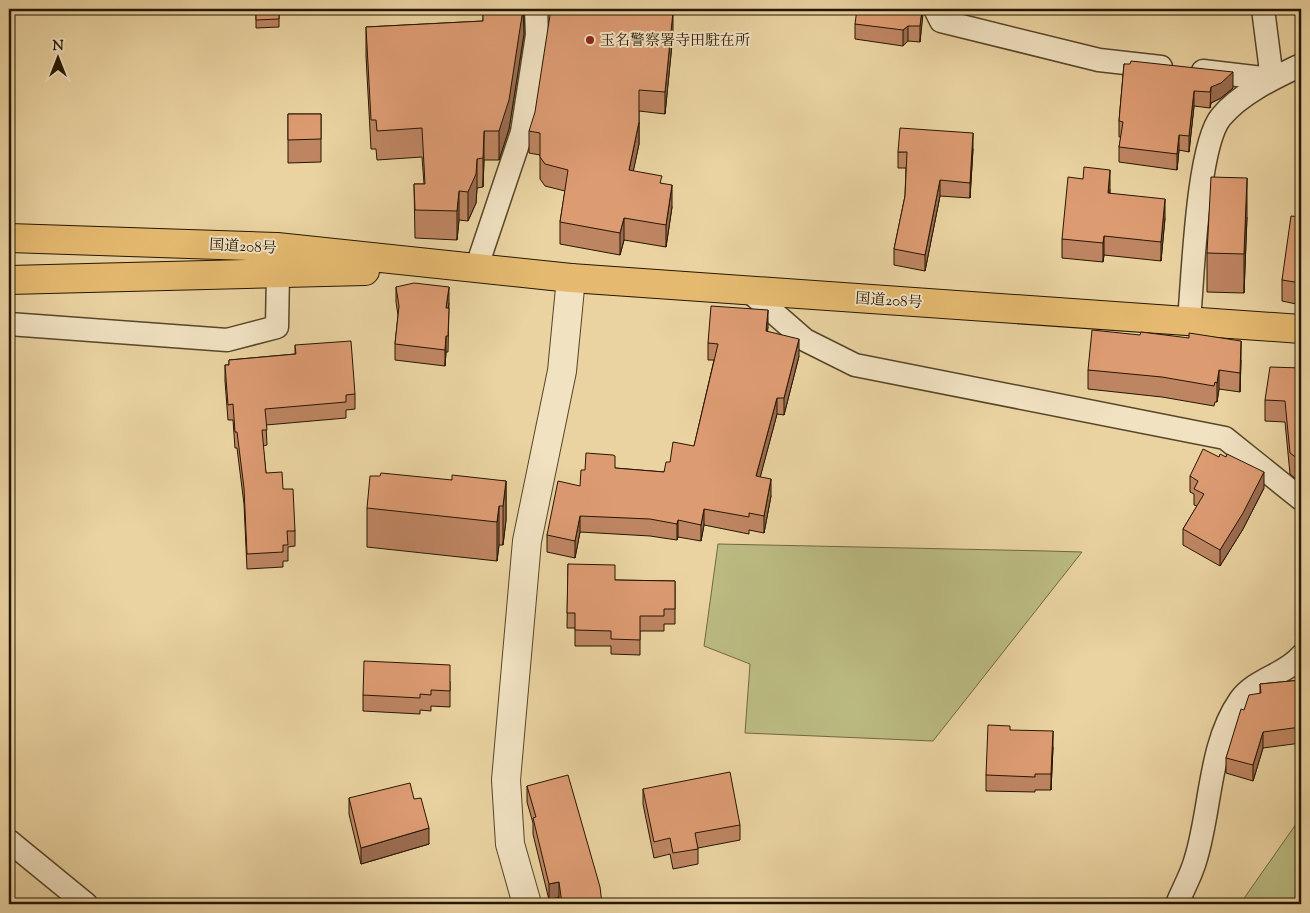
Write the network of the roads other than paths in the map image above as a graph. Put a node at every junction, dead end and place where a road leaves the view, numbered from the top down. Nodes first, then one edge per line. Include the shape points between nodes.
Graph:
1 (536, 9) edge
2 (935, 9) edge
3 (1262, 9) edge
4 (1301, 65) edge
5 (1272, 79) junction
6 (9, 238) edge
7 (476, 269) junction
8 (278, 273) junction
9 (572, 278) junction
10 (9, 280) edge
11 (749, 291) junction
12 (1188, 320) junction
13 (9, 324) edge
14 (1301, 329) edge
15 (1301, 499) edge
16 (1301, 656) edge
17 (9, 841) edge
18 (86, 904) edge
19 (527, 904) edge
20 (1176, 904) edge

1 - 7 street via 536,35 522,132
2 - 5 street via 941,21 1099,60
3 - 5 street
4 - 5 street
5 - 12 street via 1242,98 1221,118 1211,137 1202,186
6 - 7 highway, 国道208号 via 277,247
7 - 8 highway, 国道208号
7 - 9 highway, 国道208号
8 - 10 highway, 国道208号
8 - 13 street via 277,326 227,340
9 - 11 highway, 国道208号
9 - 19 street via 562,371 527,541 506,780 510,844
11 - 12 highway, 国道208号
11 - 15 street via 806,340 856,364 1225,438
12 - 14 highway, 国道208号
16 - 20 street via 1289,668 1259,684 1242,698 1231,714 1213,772 1196,859
17 - 18 street

